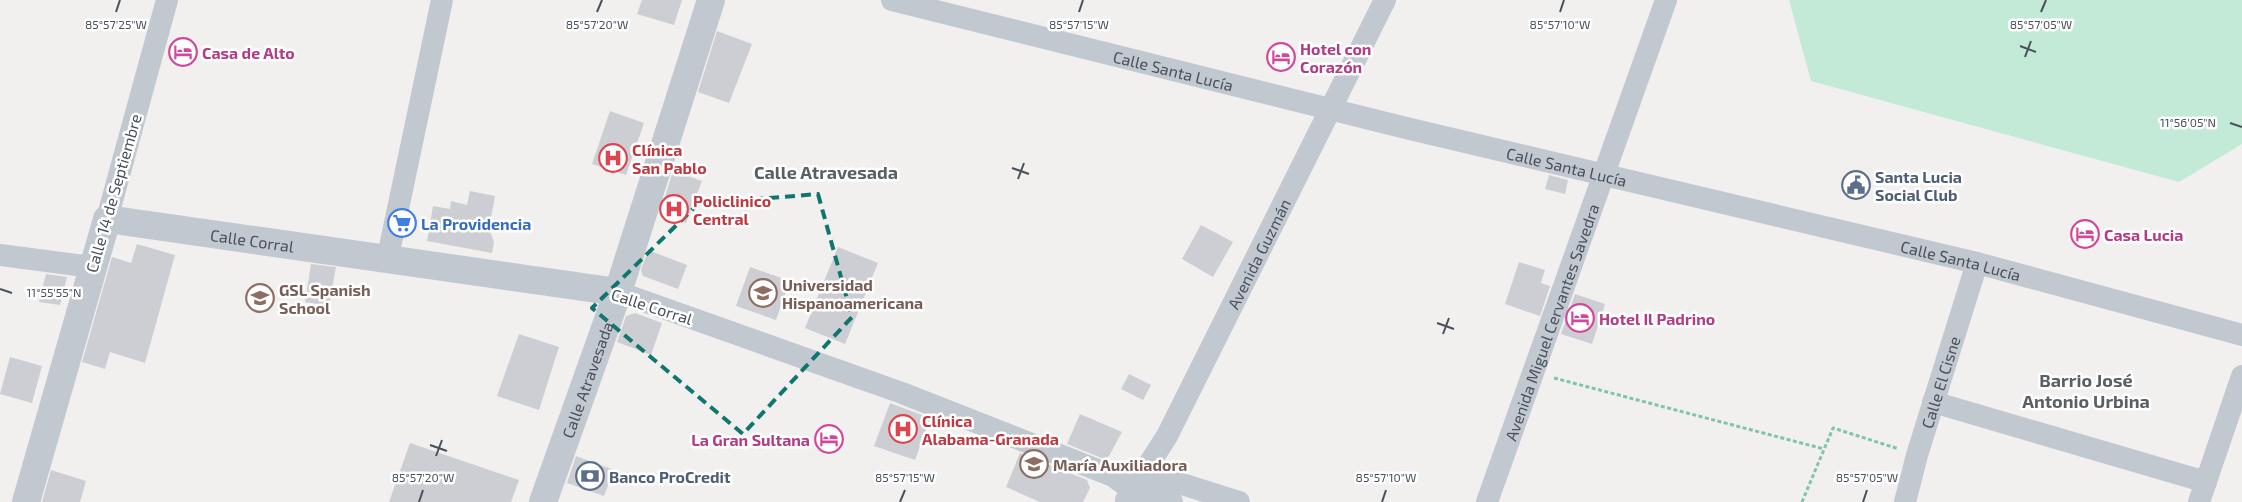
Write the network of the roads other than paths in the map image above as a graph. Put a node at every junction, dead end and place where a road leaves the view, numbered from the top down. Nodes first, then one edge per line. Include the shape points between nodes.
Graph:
1 (167, 0) edge
2 (442, 0) edge
3 (711, 0) edge
4 (892, 0) edge
5 (1385, 0) edge
6 (1666, 0) edge
7 (1331, 109) junction
8 (1603, 174) junction
9 (107, 219) junction
10 (0, 255) edge
11 (388, 260) junction
12 (1977, 263) junction
13 (92, 268) junction
14 (618, 292) junction
15 (2242, 335) edge
16 (2242, 376) edge
17 (1933, 402) junction
18 (1128, 485) edge
19 (2203, 492) edge
20 (26, 502) edge
21 (543, 502) edge
22 (1172, 502) edge
23 (1239, 502) edge
24 (1487, 502) edge
25 (1906, 502) edge

1 - 9 street, Calle 14 de Septiembre
2 - 11 street
3 - 14 street, Calle Atravesada
4 - 7 street, Calle Santa Lucía
5 - 7 street, Avenida Guzmán
6 - 8 street, Avenida Miguel Cervantes Savedra
7 - 8 street, Calle Santa Lucía
7 - 18 street, Avenida Guzmán via 1167,436
8 - 12 street, Calle Santa Lucía
8 - 24 street, Avenida Miguel Cervantes Savedra
9 - 11 street, Calle Corral
9 - 13 street, Calle 14 de Septiembre
10 - 13 street
11 - 14 street, Calle Corral
12 - 15 street, Calle Santa Lucía
12 - 17 street, Calle El Cisne
13 - 20 street, Calle 14 de Septiembre
14 - 18 street, Calle Corral via 902,393
14 - 21 street, Calle Atravesada
16 - 19 street
17 - 19 street
17 - 25 street, Calle El Cisne via 1916,454
18 - 22 street, Calle Corral
18 - 23 street, Calle Corral

